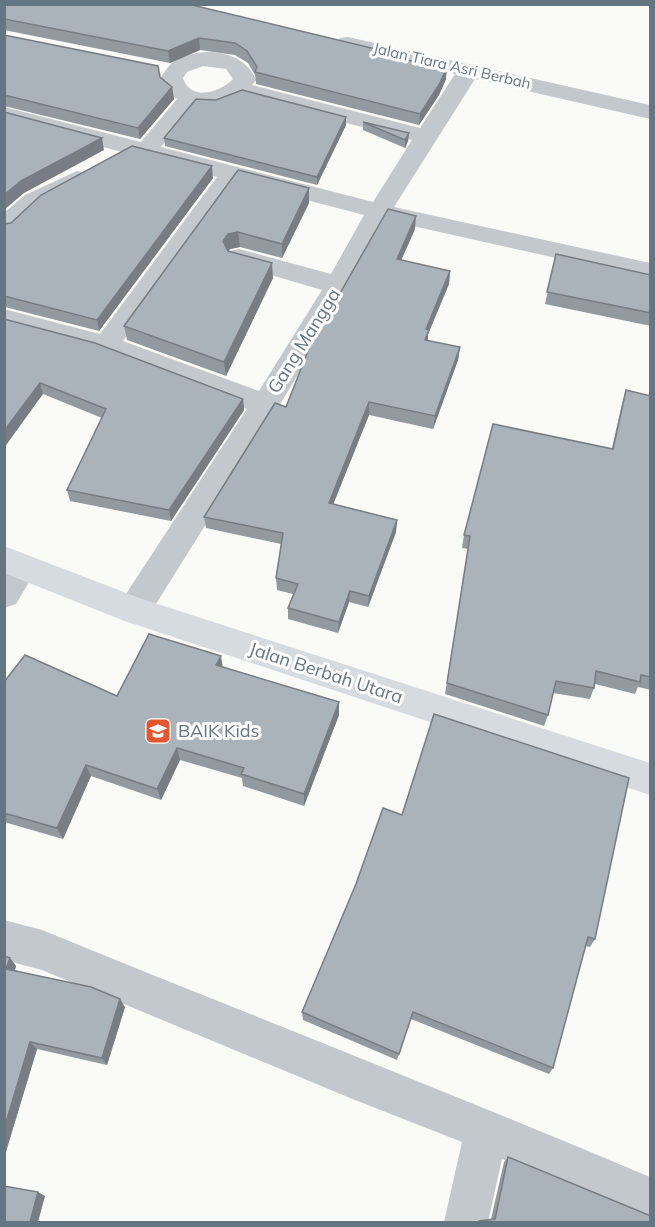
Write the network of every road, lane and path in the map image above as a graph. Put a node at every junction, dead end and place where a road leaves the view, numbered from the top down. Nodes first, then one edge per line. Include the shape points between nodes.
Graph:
1 (333, 40) edge
2 (152, 68) edge
3 (470, 70) junction
4 (174, 72) junction
5 (240, 89) junction
6 (190, 98) junction
7 (651, 112) edge
8 (4, 114) edge
9 (428, 137) junction
10 (138, 149) junction
11 (233, 172) junction
12 (379, 211) junction
13 (4, 227) edge
14 (238, 257) edge
15 (651, 271) edge
16 (338, 286) junction
17 (4, 318) edge
18 (106, 345) junction
19 (265, 405) junction
20 (13, 563) edge
21 (4, 595) edge
22 (134, 610) junction
23 (651, 779) edge
24 (4, 940) edge
25 (488, 1130) junction
26 (651, 1199) edge
27 (466, 1222) edge

1 - 3 street, Jalan Tiara Asri Berbah
2 - 4 street
3 - 7 street, Jalan Tiara Asri Berbah
3 - 9 street, Gang Mangga
4 - 5 street via 189,62 228,54 243,72 245,80
4 - 6 street via 173,87
5 - 6 street via 218,99
5 - 9 street
6 - 10 street
8 - 10 street
9 - 12 street, Gang Mangga
10 - 11 street
10 - 13 street via 34,200
11 - 12 street
11 - 18 street
12 - 15 street
12 - 16 street, Gang Mangga
14 - 16 street
16 - 19 street, Gang Mangga
17 - 18 street
18 - 19 street
19 - 22 street, Gang Mangga
20 - 21 street
20 - 22 main road, Jalan Berbah Utara
22 - 23 main road, Jalan Berbah Utara
24 - 25 street via 42,950
25 - 26 street
25 - 27 street

